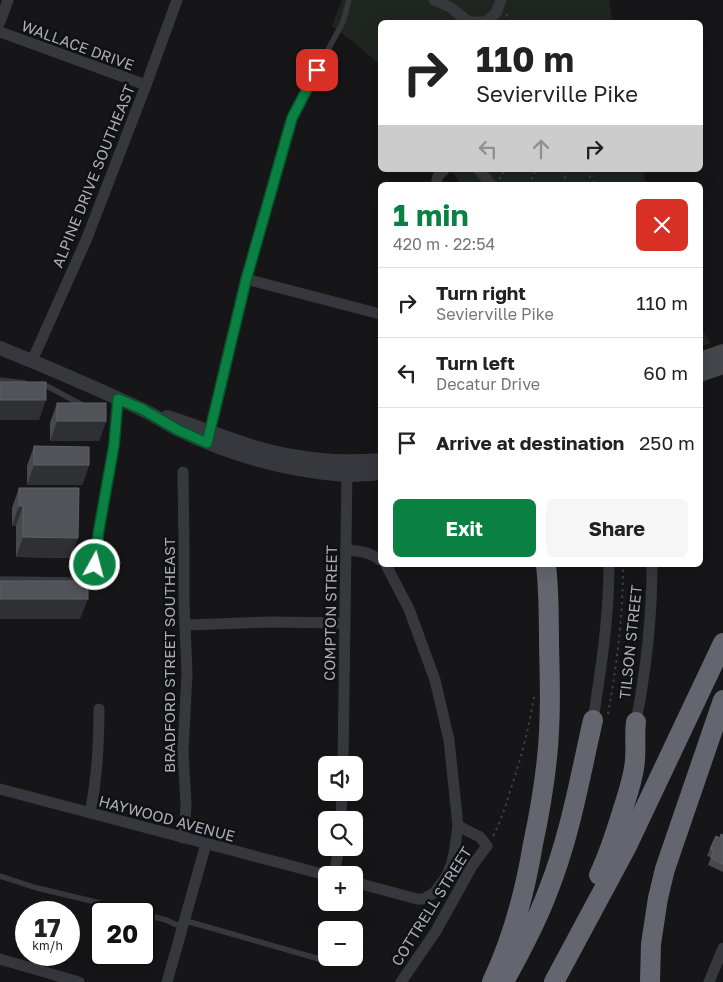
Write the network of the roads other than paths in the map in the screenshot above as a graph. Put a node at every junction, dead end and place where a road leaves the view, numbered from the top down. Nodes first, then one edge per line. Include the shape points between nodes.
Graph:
1 (8, 0) edge
2 (177, 0) edge
3 (349, 0) edge
4 (434, 0) edge
5 (501, 0) edge
6 (467, 20) edge
7 (488, 20) edge
8 (0, 22) edge
9 (0, 32) edge
10 (146, 85) junction
11 (481, 172) edge
12 (489, 182) edge
13 (246, 280) junction
14 (378, 313) edge
15 (0, 348) edge
16 (723, 352) edge
17 (703, 359) edge
18 (32, 361) junction
19 (723, 366) edge
20 (703, 373) edge
21 (0, 380) edge
22 (118, 399) junction
23 (84, 406) edge
24 (209, 437) junction
25 (378, 460) edge
26 (347, 468) junction
27 (183, 472) dead end
28 (378, 473) edge
29 (346, 550) junction
30 (378, 558) edge
31 (387, 567) edge
32 (546, 567) edge
33 (609, 567) edge
34 (652, 567) edge
35 (0, 579) edge
36 (344, 623) junction
37 (186, 625) junction
38 (723, 643) edge
39 (723, 700) edge
40 (99, 709) dead end
41 (600, 719) joint
42 (636, 722) joint
43 (342, 756) edge
44 (0, 789) edge
45 (90, 813) junction
46 (458, 826) junction
47 (183, 838) junction
48 (206, 844) junction
49 (318, 873) edge
50 (0, 876) edge
51 (363, 884) edge
52 (92, 901) edge
53 (155, 917) edge
54 (184, 924) junction
55 (723, 948) edge
56 (0, 959) edge
57 (318, 959) edge
58 (79, 982) edge
59 (167, 982) edge
60 (400, 982) edge
61 (492, 982) edge
62 (504, 982) edge
63 (553, 982) edge
64 (650, 982) edge
65 (709, 982) edge

1 - 8 street
2 - 10 street, ALPINE DRIVE SOUTHEAST
3 - 13 lane via 343,22 292,118
4 - 6 street via 450,6
5 - 7 street via 496,13
9 - 10 street, WALLACE DRIVE
10 - 18 street, ALPINE DRIVE SOUTHEAST via 87,238
11 - 12 street
13 - 14 street
13 - 24 lane
15 - 18 street
16 - 17 main road
18 - 22 street
19 - 20 main road
21 - 23 lane via 47,386
22 - 24 street via 178,430
22 - 35 lane via 114,445 98,535 98,555 90,573 75,580
24 - 26 street via 253,459 279,465 309,470
25 - 26 street
26 - 28 street
26 - 29 street, COMPTON STREET
27 - 37 street, BRADFORD STREET SOUTHEAST
29 - 30 street via 364,551
29 - 36 street, COMPTON STREET
31 - 46 street via 409,610 435,680 448,740
32 - 61 highway via 550,681 547,759 533,849 517,916
33 - 41 street, TILSON STREET
34 - 42 street, TILSON STREET via 645,669
36 - 37 street
36 - 43 street, COMPTON STREET
37 - 47 street, BRADFORD STREET SOUTHEAST via 183,751 186,804
38 - 63 highway via 627,846
39 - 64 highway via 665,869 651,944
40 - 45 street via 95,791
41 - 62 highway via 555,874 537,918
42 - 63 highway via 635,767 619,822 604,865
44 - 45 street, HAYWOOD AVENUE
45 - 47 street, HAYWOOD AVENUE
46 - 51 street via 452,865 439,888 428,897 417,899
46 - 60 street, COTTRELL STREET via 480,837 487,846 472,866 436,931
47 - 48 street, HAYWOOD AVENUE
48 - 49 street, HAYWOOD AVENUE
48 - 54 street
50 - 52 lane
53 - 54 lane via 177,925
54 - 57 lane via 190,922
54 - 59 street
55 - 65 street
56 - 58 street

